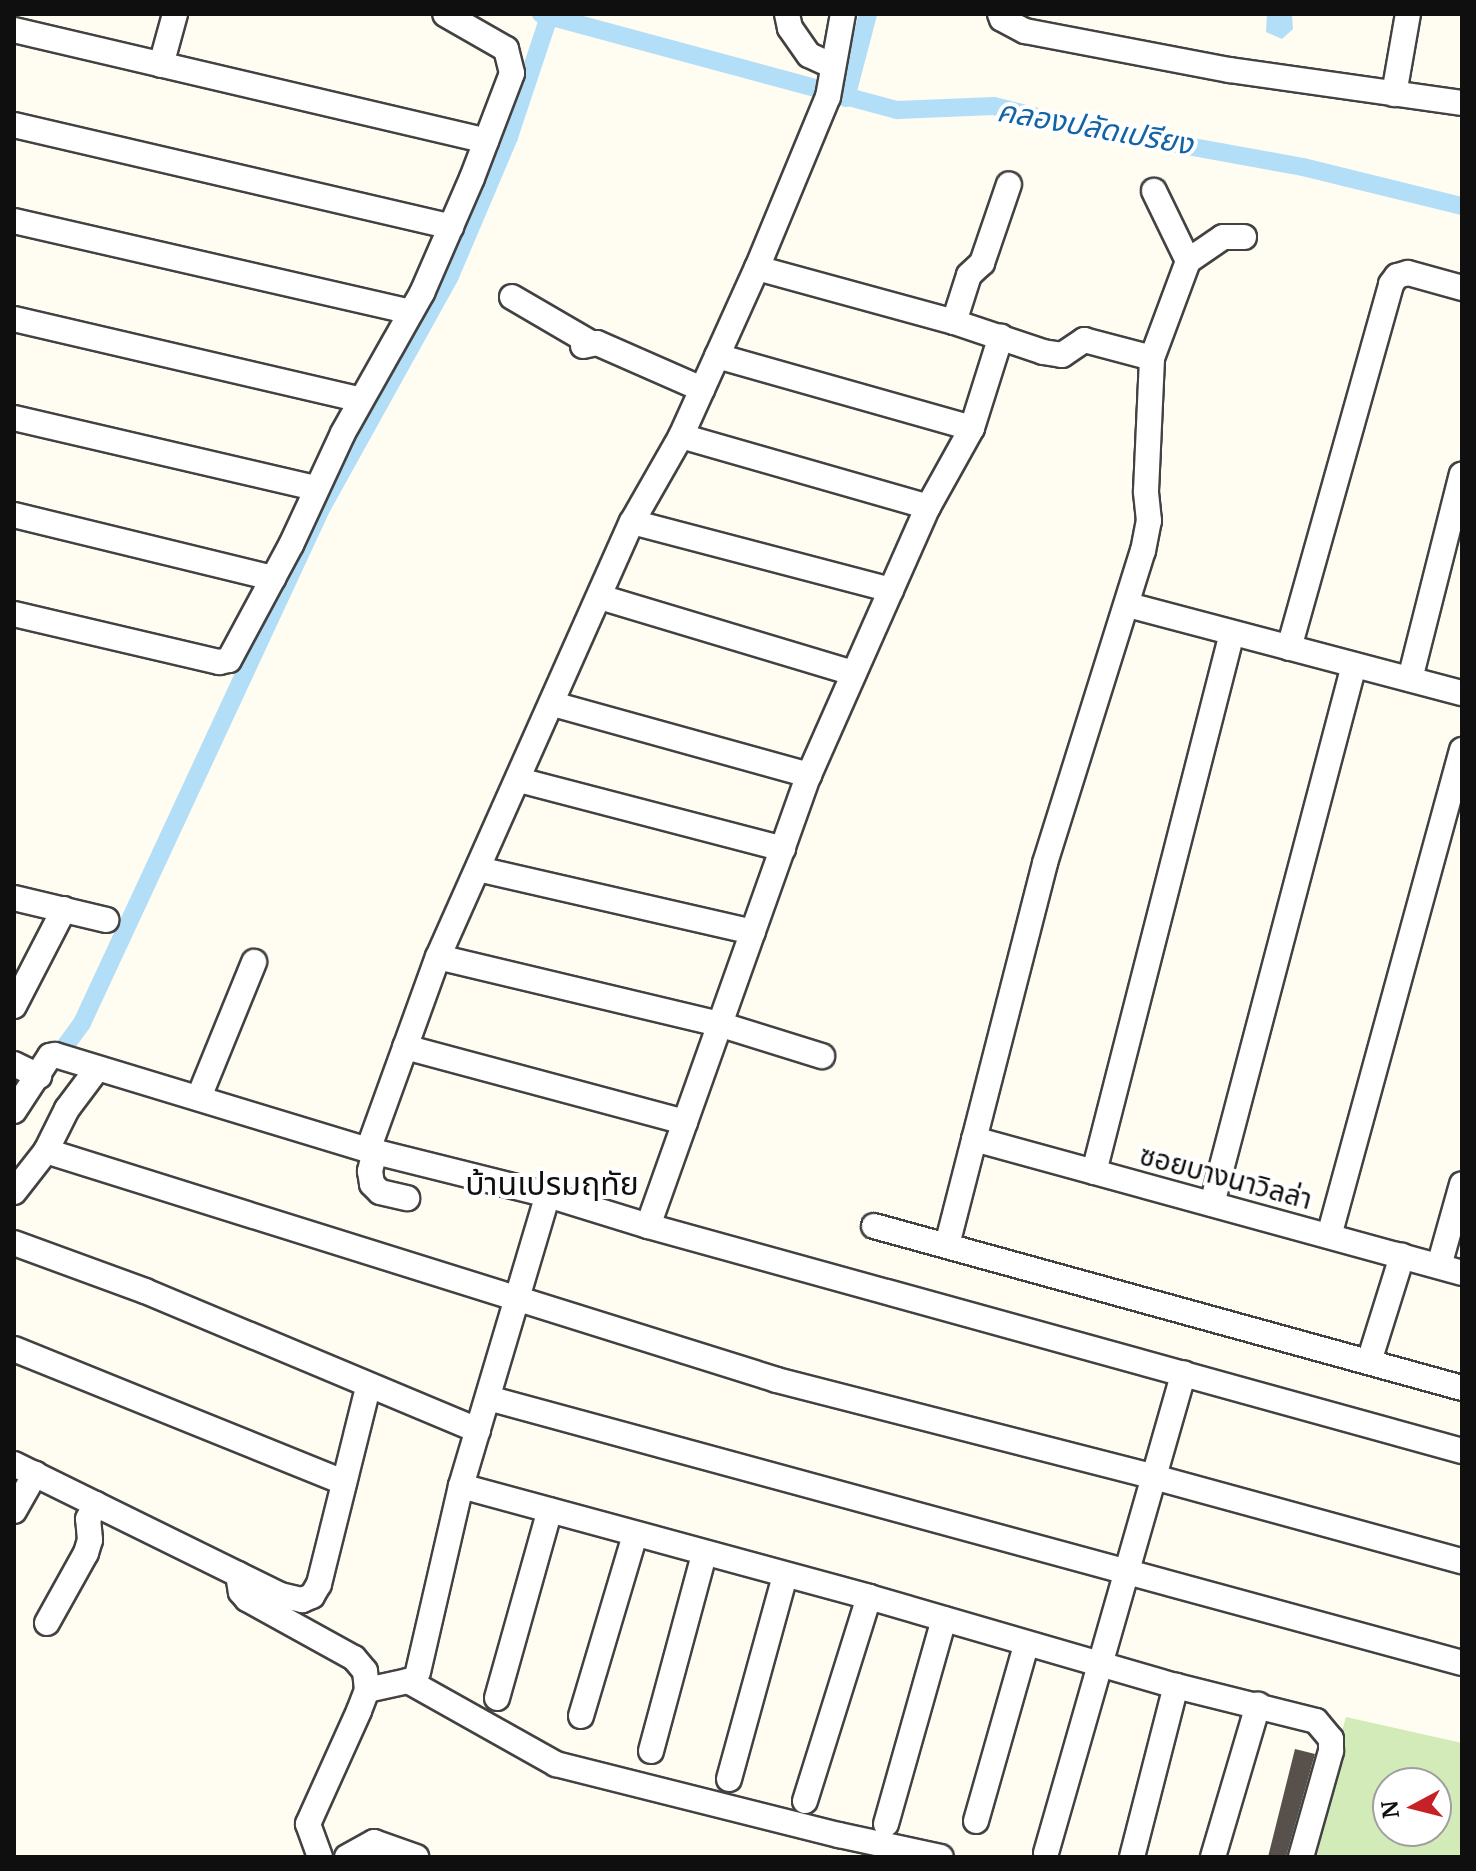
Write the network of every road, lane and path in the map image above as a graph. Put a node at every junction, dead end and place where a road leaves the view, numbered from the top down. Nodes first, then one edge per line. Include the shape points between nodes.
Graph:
1 (175, 14) edge
2 (445, 14) edge
3 (787, 14) edge
4 (843, 14) edge
5 (1000, 14) edge
6 (1408, 14) edge
7 (14, 30) edge
8 (161, 65) junction
9 (831, 81) junction
10 (1394, 94) junction
11 (1462, 103) edge
12 (14, 125) edge
13 (486, 141) junction
14 (1009, 184) dead end
15 (1154, 191) dead end
16 (14, 221) edge
17 (451, 227) junction
18 (1244, 237) dead end
19 (1188, 261) junction
20 (757, 268) junction
21 (1462, 288) edge
22 (512, 297) dead end
23 (411, 312) junction
24 (14, 319) edge
25 (954, 322) junction
26 (1001, 336) junction
27 (717, 356) junction
28 (1152, 358) junction
29 (702, 389) junction
30 (361, 400) junction
31 (14, 418) edge
32 (972, 428) junction
33 (681, 436) junction
34 (1462, 474) edge
35 (315, 488) junction
36 (928, 507) junction
37 (14, 515) edge
38 (632, 522) junction
39 (273, 578) junction
40 (891, 590) junction
41 (600, 597) junction
42 (1128, 605) junction
43 (14, 614) edge
44 (1232, 633) junction
45 (1289, 648) junction
46 (1354, 665) junction
47 (854, 673) junction
48 (1410, 679) junction
49 (1462, 693) edge
50 (553, 704) junction
51 (1462, 750) edge
52 (809, 775) junction
53 (519, 780) junction
54 (783, 849) junction
55 (478, 869) junction
56 (14, 898) edge
57 (64, 909) junction
58 (106, 920) dead end
59 (753, 932) junction
60 (438, 957) junction
61 (254, 962) dead end
62 (14, 1006) edge
63 (719, 1024) junction
64 (405, 1047) junction
65 (822, 1056) dead end
66 (14, 1064) edge
67 (90, 1068) junction
68 (39, 1076) junction
69 (199, 1097) junction
70 (14, 1111) edge
71 (685, 1122) junction
72 (974, 1139) junction
73 (46, 1151) junction
74 (372, 1151) junction
75 (1094, 1172) junction
76 (1462, 1184) edge
77 (14, 1192) edge
78 (548, 1195) junction
79 (407, 1198) dead end
80 (1212, 1204) junction
81 (648, 1226) junction
82 (874, 1226) dead end
83 (1329, 1236) junction
84 (14, 1243) edge
85 (947, 1245) junction
86 (1402, 1256) junction
87 (1450, 1270) edge
88 (515, 1301) junction
89 (14, 1349) edge
90 (1372, 1352) dead end
91 (1184, 1373) junction
92 (368, 1387) junction
93 (1462, 1388) edge
94 (488, 1398) junction
95 (478, 1430) junction
96 (1462, 1451) edge
97 (25, 1469) edge
98 (1154, 1477) junction
99 (344, 1482) junction
100 (461, 1486) junction
101 (96, 1504) junction
102 (550, 1510) junction
103 (14, 1511) edge
104 (635, 1535) junction
105 (704, 1554) junction
106 (1462, 1561) edge
107 (1125, 1570) junction
108 (238, 1574) junction
109 (785, 1576) junction
110 (869, 1597) junction
111 (944, 1619) junction
112 (47, 1623) dead end
113 (1026, 1645) junction
114 (1098, 1663) junction
115 (1462, 1663) edge
116 (418, 1672) dead end
117 (1176, 1686) junction
118 (367, 1690) junction
119 (497, 1698) dead end
120 (1258, 1705) junction
121 (581, 1716) dead end
122 (651, 1751) dead end
123 (729, 1779) dead end
124 (805, 1801) dead end
125 (976, 1821) dead end
126 (886, 1824) dead end
127 (1046, 1853) dead end
128 (320, 1857) edge
129 (347, 1857) edge
130 (416, 1857) edge
131 (941, 1857) edge
132 (1132, 1857) edge
133 (1213, 1857) edge
134 (1301, 1857) edge

1 - 8 street
2 - 13 street via 495,39 511,61 512,73
3 - 9 street via 790,28
4 - 9 street
5 - 10 street via 1025,31
6 - 10 street
7 - 8 street
8 - 13 street
9 - 20 street
10 - 11 street
12 - 17 street
13 - 17 street
14 - 25 street via 982,263 969,275
15 - 19 street
16 - 23 street
17 - 23 street
18 - 19 street via 1223,237
19 - 28 street
20 - 25 street
20 - 27 street
21 - 45 street via 1408,273 1391,284
22 - 29 street via 587,344
23 - 30 street
24 - 30 street
25 - 26 street
26 - 28 street via 1053,354 1070,352 1084,340
26 - 32 street
27 - 29 street
27 - 32 street
28 - 42 street via 1149,521
29 - 33 street
30 - 35 street
31 - 35 street
32 - 36 street
33 - 36 street
33 - 38 street
34 - 48 street
35 - 39 street
36 - 40 street
37 - 39 street
38 - 40 street
38 - 41 street
39 - 43 street via 224,663
40 - 47 street
41 - 47 street
41 - 50 street
42 - 44 street
42 - 72 street via 1045,863
44 - 45 street
44 - 75 street
45 - 46 street
46 - 48 street
46 - 80 street
47 - 52 street
48 - 49 street
50 - 52 street
50 - 53 street
51 - 83 street
52 - 54 street
53 - 54 street
53 - 55 street
54 - 59 street
55 - 59 street
55 - 60 street
56 - 57 street
57 - 58 street
57 - 62 street
59 - 63 street
60 - 63 street
60 - 64 street
61 - 69 street
63 - 65 street
63 - 71 street
64 - 71 street
64 - 74 street
66 - 68 street
67 - 68 street via 55,1055
67 - 69 street
67 - 73 street
68 - 70 street
69 - 74 street
71 - 81 street
72 - 75 street, ซอยบางนาวิลล่า
72 - 85 street
73 - 77 street
73 - 88 street
74 - 78 street
74 - 79 street via 372,1184 380,1192
75 - 80 street, ซอยบางนาวิลล่า
76 - 87 street
78 - 81 street
78 - 88 street
80 - 83 street, ซอยบางนาวิลล่า
81 - 91 street
82 - 85 street
83 - 86 street, ซอยบางนาวิลล่า
84 - 92 street via 145,1291
85 - 93 street
86 - 87 street, ซอยบางนาวิลล่า
86 - 90 street
88 - 94 street
88 - 98 street via 777,1380
89 - 99 street
91 - 96 street
91 - 98 street
92 - 95 street
92 - 99 street
94 - 95 street
94 - 107 street
95 - 100 street
97 - 101 street
97 - 103 street
98 - 106 street
98 - 107 street
99 - 108 street via 312,1596 302,1600 280,1595
100 - 102 street
100 - 116 street
101 - 108 street
101 - 112 street via 88,1519 86,1553
102 - 104 street
102 - 119 street
104 - 105 street
104 - 121 street
105 - 109 street
105 - 122 street
107 - 114 street
107 - 115 street
108 - 118 street via 247,1599 354,1658 365,1671
109 - 110 street
109 - 123 street
110 - 111 street
110 - 124 street
111 - 113 street
111 - 126 street
113 - 114 street
113 - 125 street
114 - 117 street
114 - 127 street
117 - 120 street
117 - 132 street
118 - 128 street via 308,1824
118 - 131 street via 408,1681 556,1764
120 - 133 street
120 - 134 street via 1316,1721 1331,1739
129 - 130 street via 374,1842

